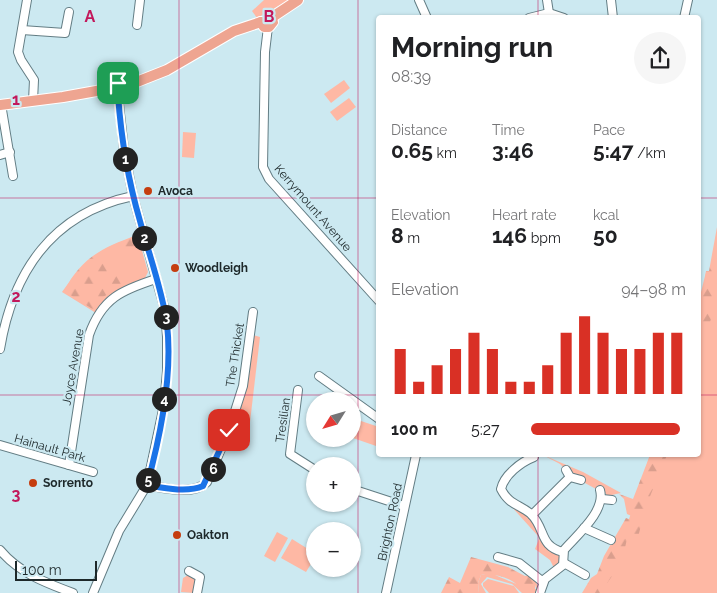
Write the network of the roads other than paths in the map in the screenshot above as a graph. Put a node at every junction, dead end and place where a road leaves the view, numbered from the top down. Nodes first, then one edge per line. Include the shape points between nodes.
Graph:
1 (27, 0) edge
2 (140, 0) edge
3 (298, 0) edge
4 (419, 0) edge
5 (546, 0) edge
6 (611, 0) edge
7 (688, 0) edge
8 (68, 12) dead end
9 (549, 13) junction
10 (426, 15) edge
11 (541, 15) edge
12 (555, 15) edge
13 (613, 15) edge
14 (685, 15) edge
15 (267, 22) junction
16 (136, 25) dead end
17 (22, 30) junction
18 (118, 90) junction
19 (33, 101) junction
20 (0, 105) edge
21 (10, 152) junction
22 (0, 155) edge
23 (13, 176) dead end
24 (133, 196) junction
25 (156, 279) junction
26 (376, 298) edge
27 (253, 312) dead end
28 (0, 349) edge
29 (320, 376) dead end
30 (298, 390) dead end
31 (376, 417) edge
32 (0, 445) edge
33 (416, 457) edge
34 (534, 457) dead end
35 (306, 464) edge
36 (69, 465) junction
37 (93, 472) dead end
38 (581, 480) dead end
39 (147, 485) junction
40 (600, 490) dead end
41 (361, 492) edge
42 (602, 499) junction
43 (612, 500) dead end
44 (404, 506) junction
45 (532, 515) junction
46 (584, 528) junction
47 (611, 540) dead end
48 (0, 550) edge
49 (563, 552) junction
50 (498, 557) dead end
51 (564, 564) junction
52 (189, 571) dead end
53 (585, 575) dead end
54 (543, 582) junction
55 (73, 593) edge
56 (93, 593) edge
57 (197, 593) edge
58 (386, 593) edge
59 (540, 593) edge

1 - 17 street
2 - 16 street
3 - 15 main road
4 - 10 street
5 - 9 street
6 - 13 street
7 - 14 street
8 - 17 street via 65,34
9 - 11 street
9 - 12 street
15 - 18 main road via 234,31 167,70
15 - 26 street, Kerrymount Avenue via 263,167 269,179
17 - 19 street via 18,52 34,80
18 - 19 main road
18 - 24 street
19 - 20 main road
20 - 21 street
21 - 22 street
21 - 23 street
24 - 25 street
24 - 28 street via 85,211 47,244 16,291
25 - 36 street, Joyce Avenue via 118,294 93,324
25 - 39 street via 167,325 167,364 164,405
27 - 39 street, The Thicket via 243,386 207,482 192,489
29 - 31 street
30 - 35 street, Tresilian via 290,454
32 - 36 street, Hainault Park
33 - 44 street, Brighton Road
34 - 45 street via 522,463 501,489 513,504
36 - 37 street, Hainault Park
38 - 45 street via 568,474
39 - 56 street via 119,531
40 - 42 street
41 - 44 street
42 - 43 street
42 - 46 street
44 - 58 street, Brighton Road
45 - 49 street via 549,546
46 - 47 street
46 - 49 street
48 - 55 street via 26,573
49 - 51 street
50 - 54 street via 520,563
51 - 53 street
51 - 54 street
52 - 57 street via 200,577
54 - 59 street

